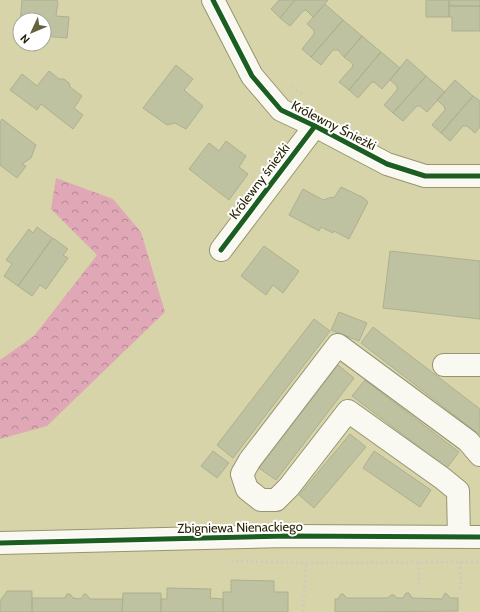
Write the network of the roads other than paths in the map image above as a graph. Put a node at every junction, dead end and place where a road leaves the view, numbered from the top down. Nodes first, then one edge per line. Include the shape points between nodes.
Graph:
1 (213, 0) edge
2 (315, 126) junction
3 (480, 176) edge
4 (221, 250) dead end
5 (444, 365) dead end
6 (480, 365) edge
7 (480, 455) edge
8 (469, 537) edge
9 (0, 543) edge

1 - 2 street, Królewny Śnieżki via 252,76 281,110
2 - 3 street, Królewny Śnieżki via 386,164 425,176
2 - 4 street, Królewny śnieżki
5 - 6 street
7 - 8 street via 468,441 338,345 242,474 247,490 261,500 276,500 348,411 458,492
8 - 9 street, Zbigniewa Nienackiego via 287,536

